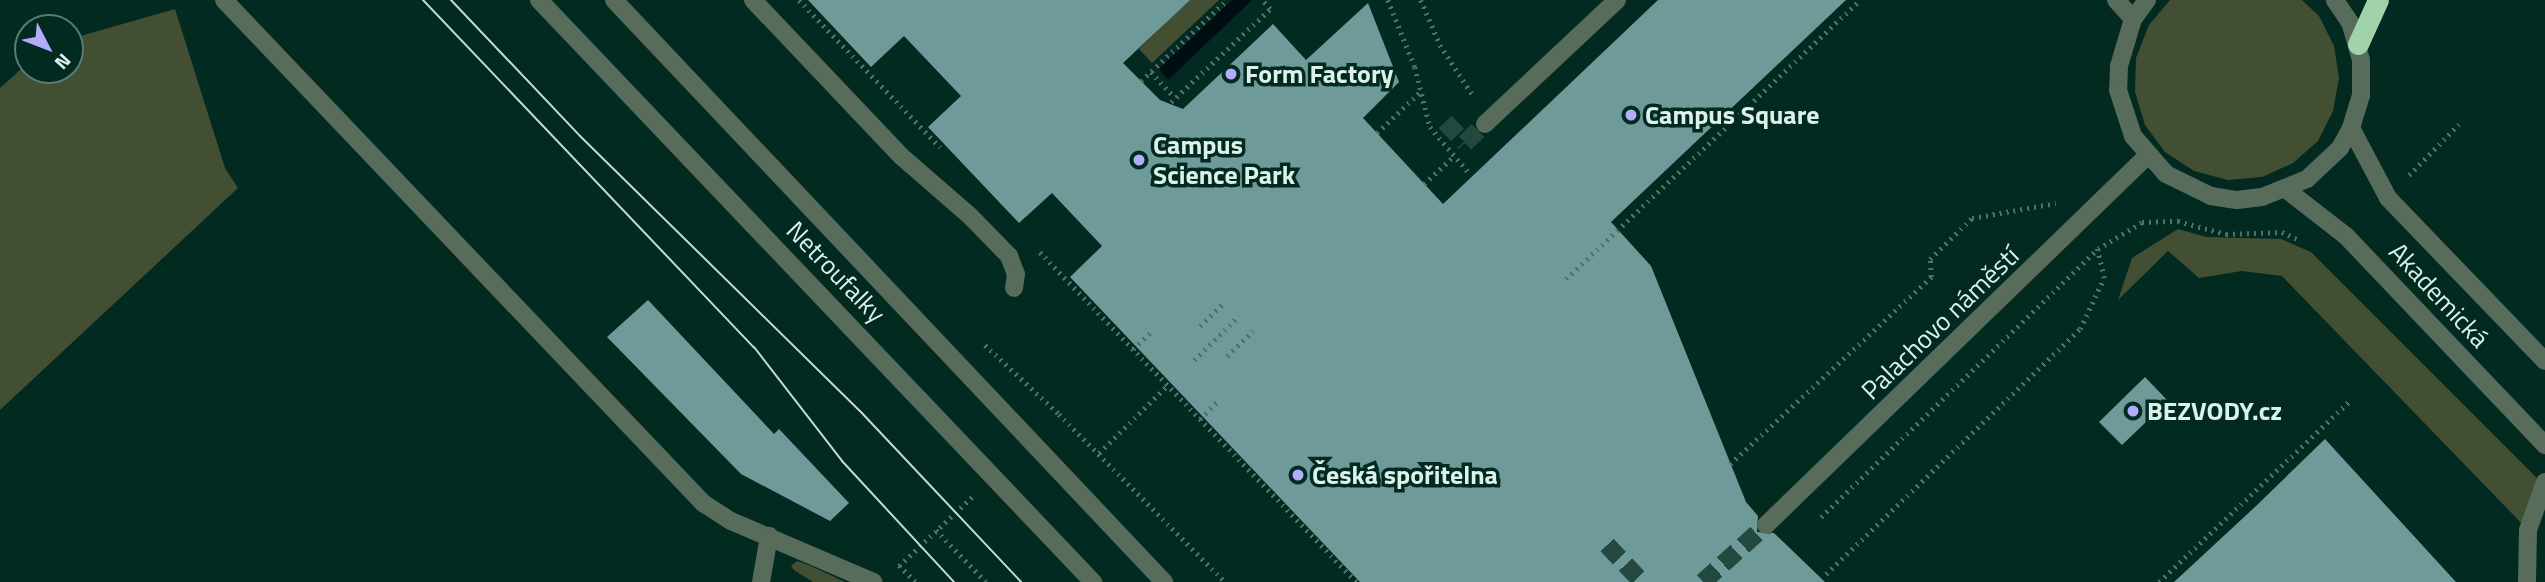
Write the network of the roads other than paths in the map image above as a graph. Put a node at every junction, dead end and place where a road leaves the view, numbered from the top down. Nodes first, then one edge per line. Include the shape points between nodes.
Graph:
1 (224, 0) edge
2 (539, 0) edge
3 (614, 0) edge
4 (753, 0) edge
5 (1617, 0) edge
6 (2116, 0) edge
7 (2147, 0) edge
8 (2335, 0) edge
9 (2378, 0) edge
10 (2133, 19) junction
11 (2358, 44) junction
12 (1485, 124) tunnel mouth
13 (2351, 128) junction
14 (2147, 156) junction
15 (2287, 190) junction
16 (1014, 288) dead end
17 (2545, 361) edge
18 (2545, 446) edge
19 (2545, 482) edge
20 (1766, 525) tunnel mouth
21 (769, 536) junction
22 (761, 582) edge
23 (873, 582) edge
24 (1093, 582) edge
25 (1164, 582) edge
26 (2526, 582) edge

1 - 21 street via 703,503
2 - 24 street, Netroufalky
3 - 25 street, Netroufalky
4 - 16 street via 901,156 1009,256 1016,274
5 - 12 street
6 - 10 street
7 - 10 street
8 - 11 street
9 - 11 highway
10 - 14 street via 2123,41 2119,90 2133,136
11 - 13 street via 2362,78
13 - 15 street via 2325,165
13 - 17 street, Akademická via 2388,198
14 - 15 street via 2166,174 2211,196 2237,200
14 - 20 street, Palachovo náměstí via 2079,227
15 - 18 street, Akademická via 2346,236
19 - 26 street via 2528,530
21 - 22 street
21 - 23 street

